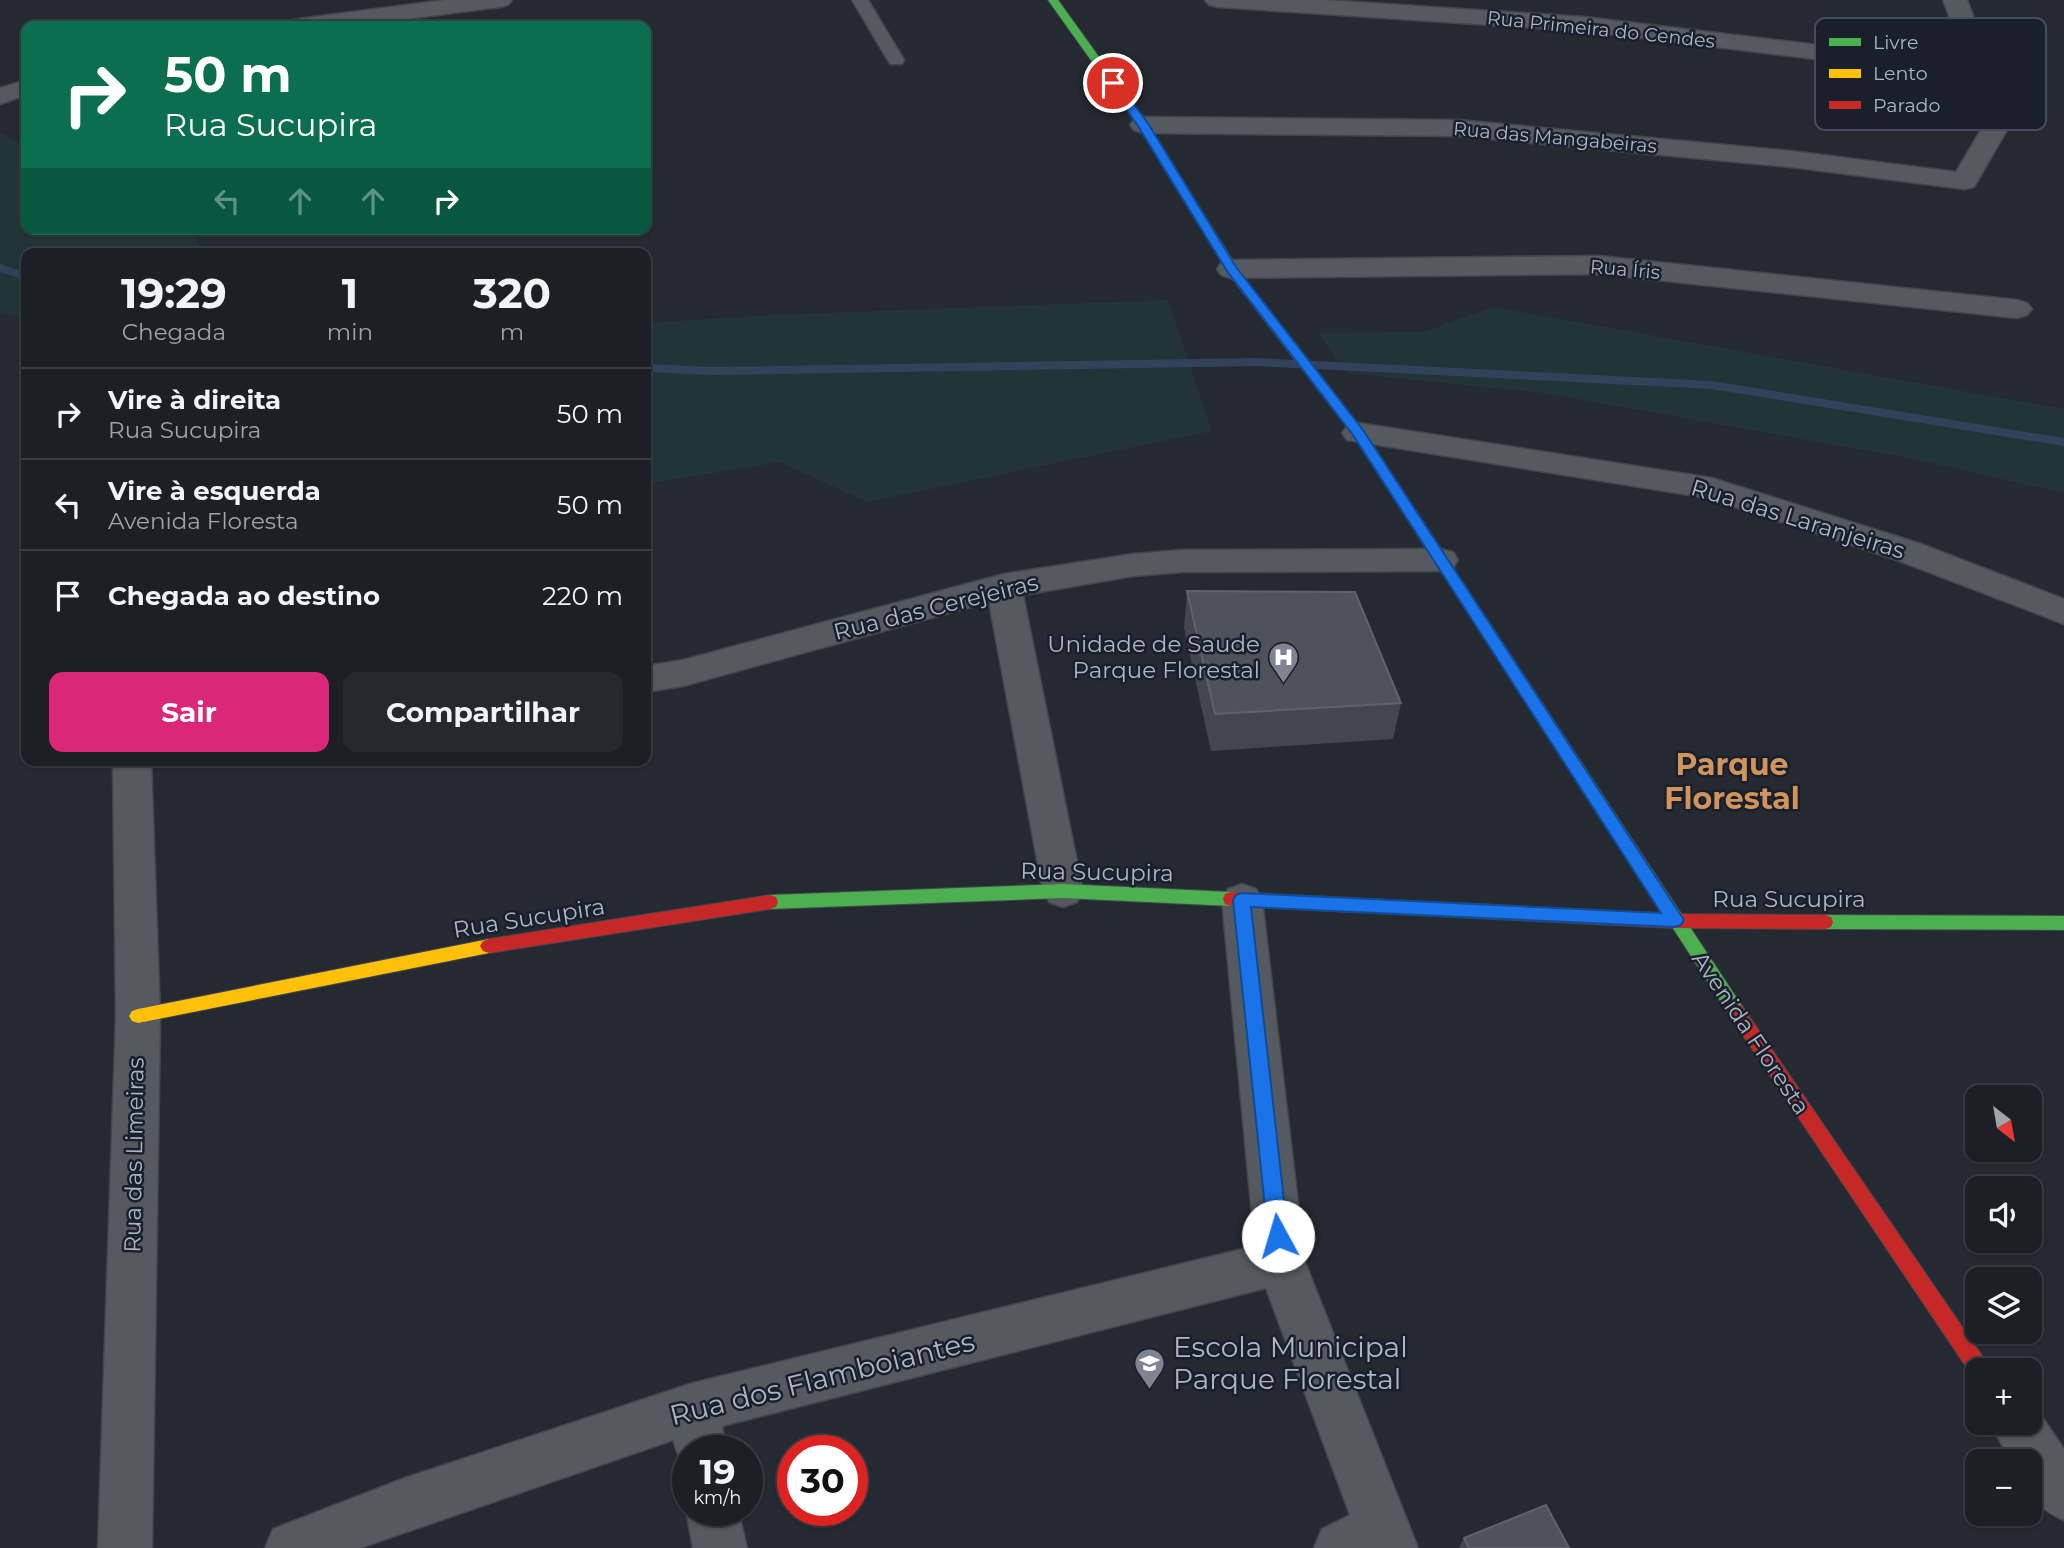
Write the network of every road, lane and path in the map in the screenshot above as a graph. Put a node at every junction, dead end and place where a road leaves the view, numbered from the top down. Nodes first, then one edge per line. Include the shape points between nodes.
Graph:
1 (500, 0) edge
2 (860, 0) edge
3 (1053, 0) edge
4 (1955, 0) edge
5 (1232, 1) edge
6 (1611, 6) dead end
7 (1962, 18) edge
8 (337, 21) edge
9 (1584, 24) junction
10 (1815, 52) edge
11 (896, 60) dead end
12 (21, 89) edge
13 (0, 96) edge
14 (1143, 125) junction
15 (1994, 130) edge
16 (1231, 269) junction
17 (2017, 309) dead end
18 (1353, 426) junction
19 (1441, 560) junction
20 (1004, 586) junction
21 (2064, 612) edge
22 (651, 678) edge
23 (132, 766) edge
24 (1063, 891) junction
25 (1242, 900) junction
26 (1675, 920) junction
27 (2064, 923) edge
28 (138, 1016) junction
29 (1281, 1262) junction
30 (1972, 1358) edge
31 (697, 1430) edge
32 (2024, 1435) edge
33 (2064, 1494) edge
34 (715, 1526) edge
35 (1371, 1541) edge
36 (125, 1548) edge
37 (292, 1548) edge
38 (720, 1548) edge

1 - 8 street
2 - 11 lane
3 - 14 street, Avenida Floresta
4 - 7 street
5 - 9 street, Rua Primeira do Cendes
6 - 9 street
9 - 10 street, Rua Primeira do Cendes
12 - 13 street
14 - 15 street, Rua das Mangabeiras via 1458,128 1791,159 1964,181
14 - 16 street, Avenida Floresta
16 - 17 street, Rua Íris via 1599,265
16 - 18 street, Avenida Floresta
18 - 19 street, Avenida Floresta
18 - 21 street, Rua das Laranjeiras via 1712,488 1909,552
19 - 20 street, Rua das Cerejeiras via 1182,561
19 - 26 street, Avenida Floresta
20 - 22 street, Rua das Cerejeiras
20 - 24 street
23 - 28 street, Rua das Limeiras
24 - 25 street, Rua Sucupira
24 - 28 street, Rua Sucupira via 768,902 470,949
25 - 26 street, Rua Sucupira
25 - 29 street
26 - 27 street, Rua Sucupira
26 - 30 street, Avenida Floresta
28 - 36 street, Rua das Limeiras
29 - 31 street, Rua dos Flamboiantes
29 - 35 street
31 - 37 street, Rua dos Flamboiantes via 405,1504
32 - 33 street
34 - 38 street

